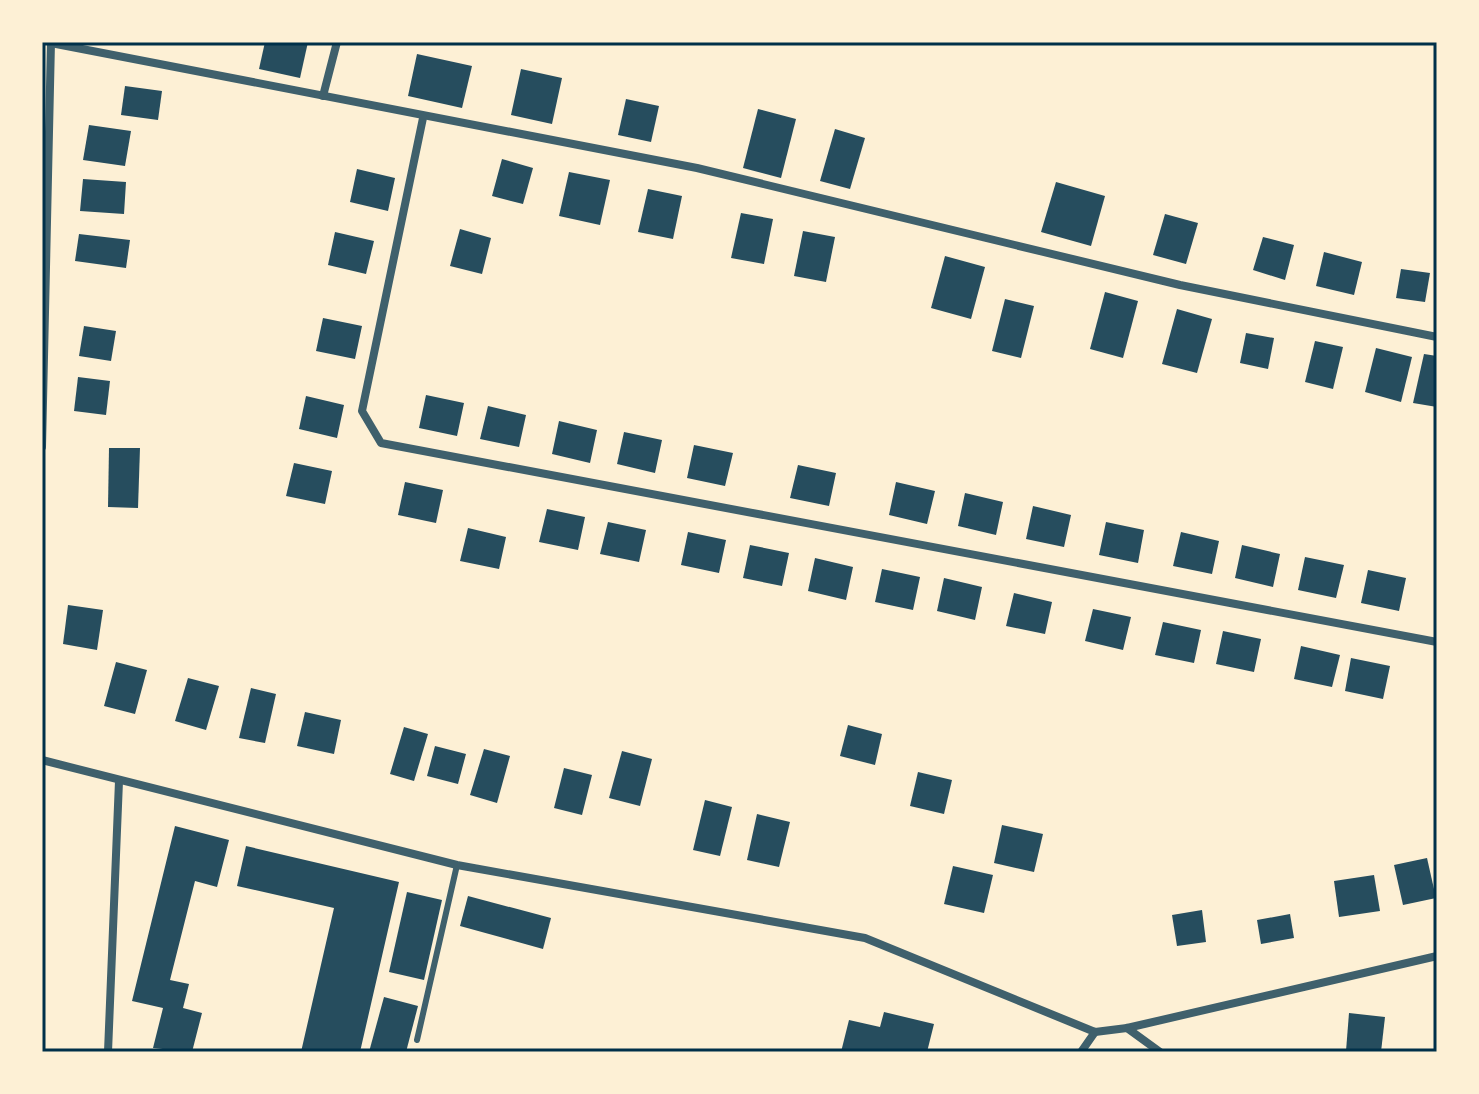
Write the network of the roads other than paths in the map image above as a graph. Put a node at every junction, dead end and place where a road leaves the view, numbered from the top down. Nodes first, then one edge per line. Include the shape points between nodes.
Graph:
1 (337, 42) edge
2 (51, 43) edge
3 (323, 96) junction
4 (423, 118) junction
5 (1437, 337) edge
6 (42, 447) edge
7 (1437, 642) edge
8 (42, 760) edge
9 (119, 781) junction
10 (457, 865) junction
11 (1437, 956) edge
12 (1127, 1028) junction
13 (1095, 1032) junction
14 (417, 1040) dead end
15 (108, 1052) edge
16 (1081, 1052) edge
17 (1160, 1052) edge

1 - 3 street
2 - 3 street
2 - 6 street
3 - 4 street
4 - 5 street via 697,168 1180,285
4 - 7 street via 362,411 381,443
8 - 9 street
9 - 10 street
9 - 15 street
10 - 13 street via 865,938
10 - 14 lane
11 - 12 street
12 - 13 street
12 - 17 street
13 - 16 street

